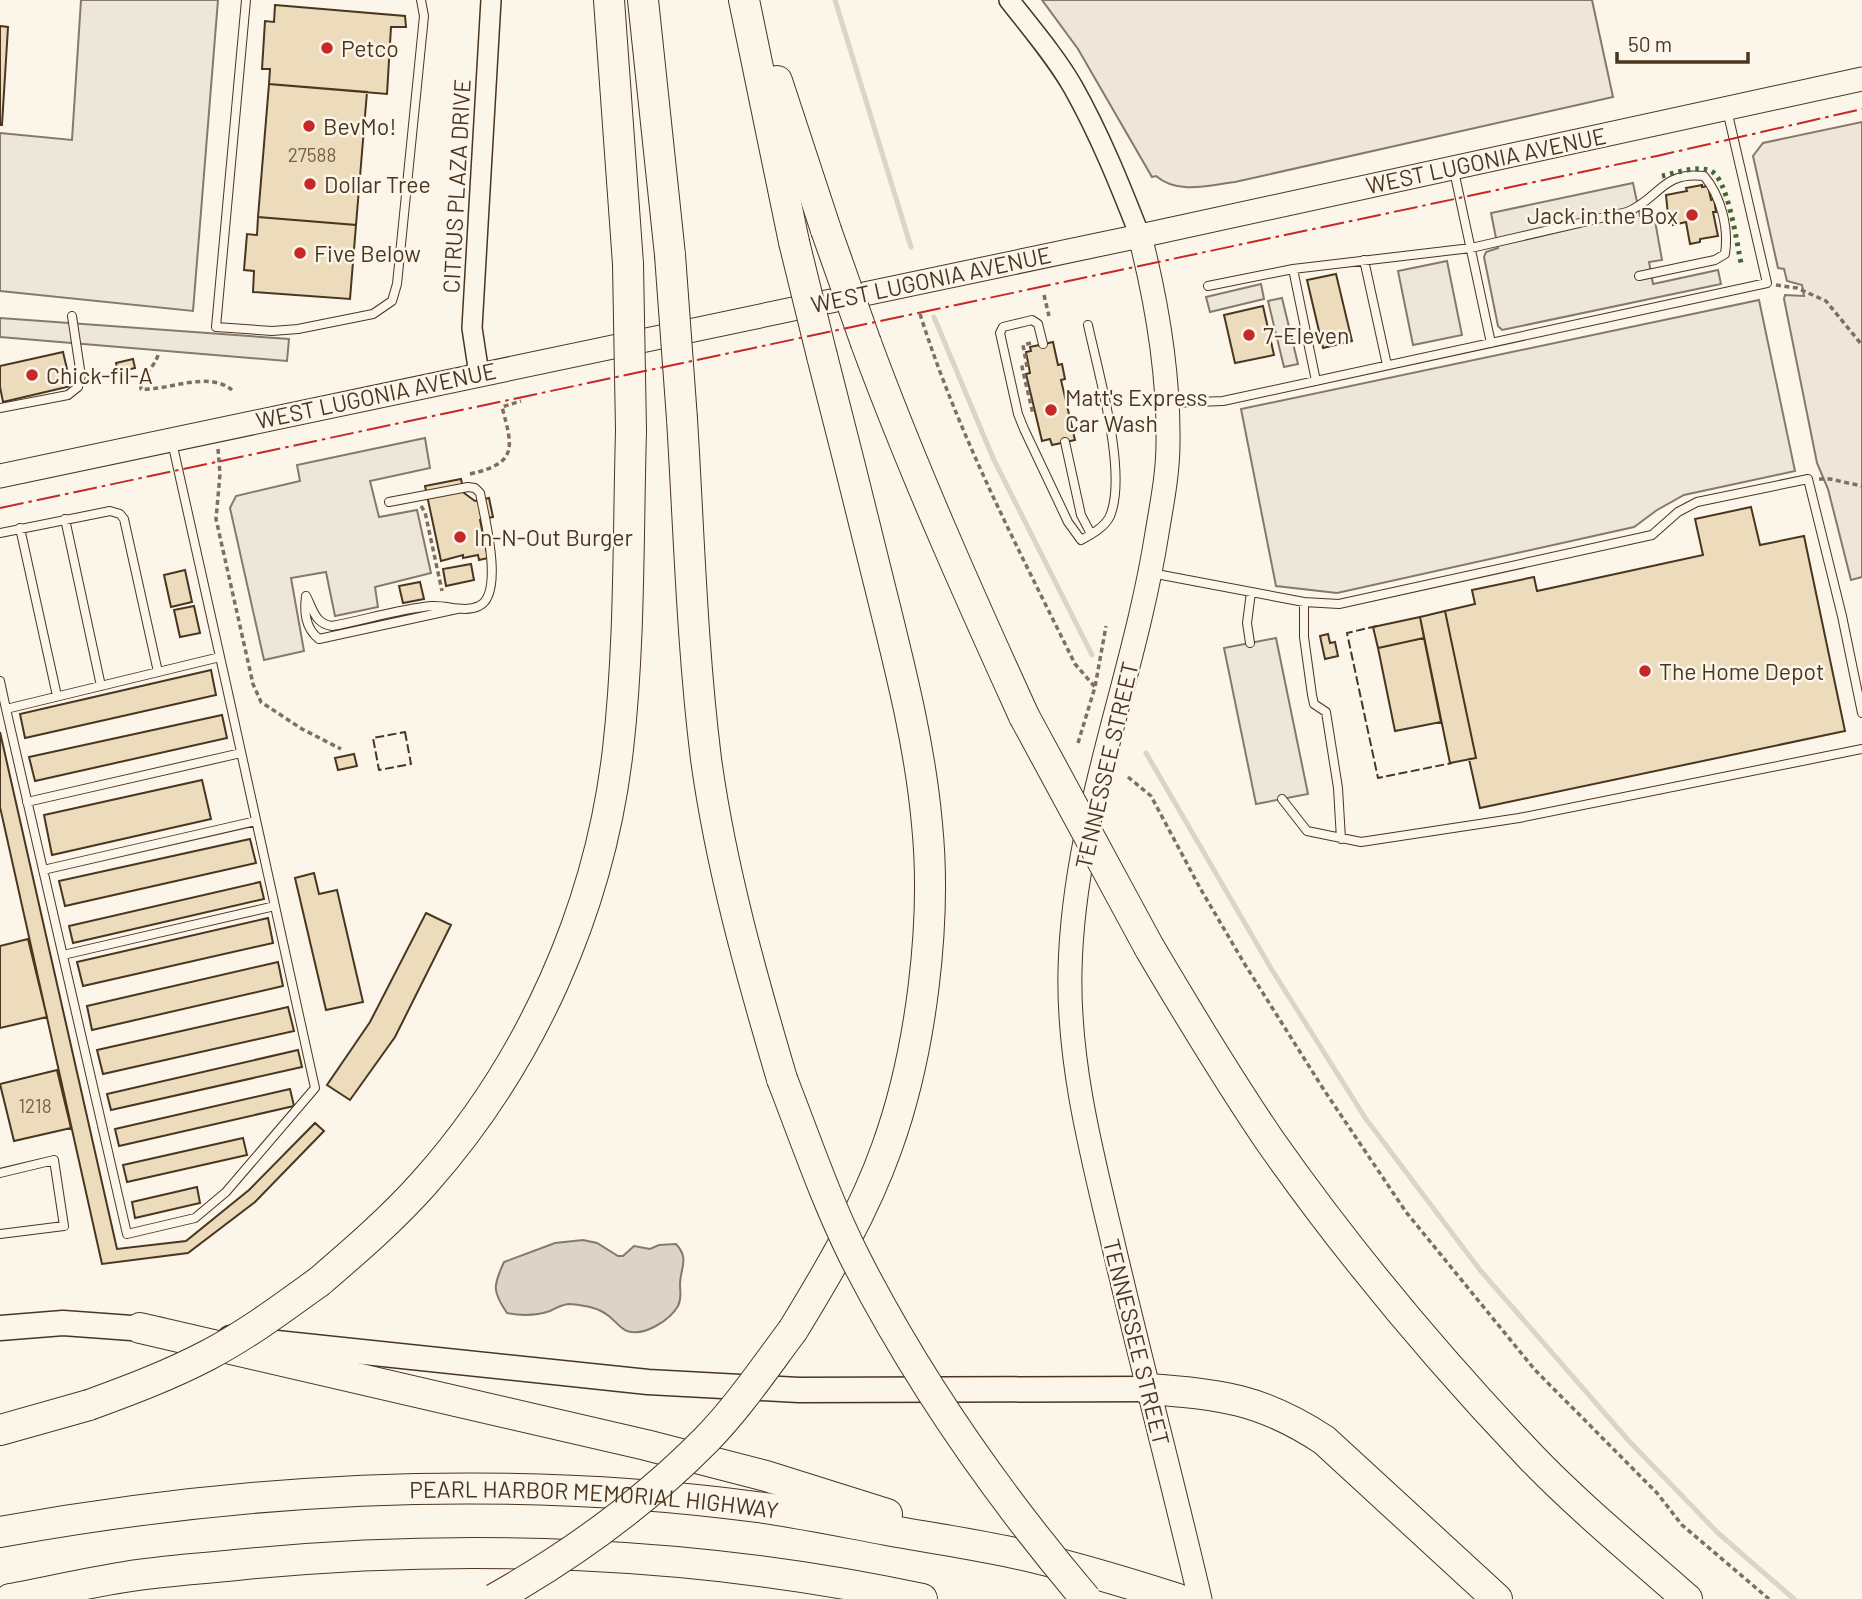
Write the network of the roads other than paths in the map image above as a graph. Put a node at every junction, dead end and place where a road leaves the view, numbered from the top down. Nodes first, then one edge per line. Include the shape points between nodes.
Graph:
1 (246, 0) edge
2 (421, 0) edge
3 (491, 0) edge
4 (609, 0) edge
5 (643, 0) edge
6 (744, 0) edge
7 (750, 0) edge
8 (1009, 0) edge
9 (1862, 79) edge
10 (1727, 107) junction
11 (1454, 168) junction
12 (1140, 236) junction
13 (1471, 248) junction
14 (1364, 260) junction
15 (1293, 269) junction
16 (1639, 276) dead end
17 (1208, 286) dead end
18 (72, 316) dead end
19 (1088, 325) dead end
20 (1043, 342) road end
21 (1492, 343) junction
22 (1387, 365) junction
23 (479, 374) junction
24 (1316, 381) junction
25 (1166, 403) junction
26 (0, 408) edge
27 (172, 439) junction
28 (1065, 442) dead end
29 (0, 476) edge
30 (389, 502) dead end
31 (65, 519) junction
32 (20, 528) junction
33 (0, 533) edge
34 (1091, 534) junction
35 (1151, 573) junction
36 (1251, 592) junction
37 (1304, 602) junction
38 (461, 608) junction
39 (1250, 643) dead end
40 (220, 657) junction
41 (158, 672) junction
42 (0, 681) edge
43 (101, 686) junction
44 (57, 696) junction
45 (6, 709) junction
46 (1862, 713) edge
47 (1862, 749) edge
48 (241, 753) junction
49 (1282, 799) dead end
50 (27, 802) junction
51 (256, 821) junction
52 (1341, 839) junction
53 (43, 870) junction
54 (275, 906) junction
55 (62, 955) junction
56 (0, 1173) edge
57 (0, 1234) edge
58 (0, 1328) edge
59 (140, 1328) junction
60 (1147, 1389) junction
61 (0, 1430) edge
62 (0, 1532) edge
63 (1008, 1551) junction
64 (10, 1599) edge
65 (494, 1599) edge
66 (922, 1599) edge
67 (1086, 1599) edge
68 (1178, 1599) edge
69 (1200, 1599) edge
70 (1497, 1599) edge
71 (1687, 1599) edge

1 - 2 lane via 216,327 272,331 373,314 392,301 424,16
3 - 23 street, CITRUS PLAZA DRIVE via 472,328
4 - 61 highway, bridge via 628,264 631,431 626,663 603,841 580,920 548,997 493,1095 461,1139 378,1231 320,1281 267,1320 150,1382
5 - 67 highway, bridge via 670,255 706,758 719,838 755,988 782,1079 854,1255 891,1324 988,1476
6 - 65 highway, bridge via 794,242 917,746 928,825 929,895 919,1018 888,1145 863,1208 793,1329 753,1384 709,1437 658,1486 539,1574
7 - 71 highway, bridge via 866,343 948,551 1024,716 1149,947 1270,1140 1345,1243 1437,1356 1532,1458
8 - 12 street, TENNESSEE STREET via 1072,85 1106,150
9 - 10 main road, WEST LUGONIA AVENUE
10 - 11 main road, WEST LUGONIA AVENUE
10 - 21 lane via 1767,284
11 - 12 main road, WEST LUGONIA AVENUE
11 - 13 lane
12 - 23 main road, WEST LUGONIA AVENUE
12 - 25 main road, TENNESSEE STREET via 1153,286
13 - 14 lane
13 - 16 lane via 1627,212 1669,180 1704,176 1715,189 1727,240 1725,254
13 - 21 lane
14 - 15 lane
14 - 22 lane
15 - 17 lane
15 - 24 lane
18 - 26 lane via 81,376 78,387 68,395
19 - 34 lane via 1116,462 1109,519
20 - 34 lane via 1038,324 1032,320 1003,327 1000,333 1024,429 1068,522 1082,540
21 - 22 lane
22 - 24 lane
23 - 27 main road, WEST LUGONIA AVENUE
24 - 25 lane via 1223,401
25 - 35 main road, TENNESSEE STREET via 1168,444
27 - 29 main road, WEST LUGONIA AVENUE
27 - 40 lane
28 - 34 lane via 1081,515
30 - 38 lane via 468,487 480,493 492,561 491,586 481,605
31 - 32 lane
31 - 41 lane via 110,511 124,519
31 - 43 lane
32 - 33 lane
32 - 44 lane
35 - 36 lane
35 - 60 main road, TENNESSEE STREET via 1092,801 1070,970 1074,1055 1086,1125
36 - 37 lane
36 - 39 lane
37 - 46 lane via 1339,604 1652,535 1697,502 1808,479
37 - 52 lane via 1312,695 1314,704 1326,712
38 - 38 lane via 319,639 309,629 304,610 306,596 318,620 332,626 429,606
40 - 41 lane
40 - 48 lane
41 - 43 lane
42 - 45 lane
43 - 44 lane
44 - 45 lane
45 - 50 lane
47 - 52 lane via 1519,818 1361,842
48 - 50 lane
48 - 51 lane
49 - 52 lane via 1307,831
50 - 53 lane
51 - 53 lane
51 - 54 lane
53 - 55 lane
54 - 55 lane
54 - 55 lane via 315,1088 226,1192 195,1218 127,1234
56 - 57 lane via 54,1160 64,1226
58 - 59 main road via 63,1323
59 - 60 main road via 662,1383 799,1391
59 - 63 highway via 646,1445 766,1476
60 - 69 main road, TENNESSEE STREET
60 - 70 highway via 1213,1394 1258,1405 1295,1421 1324,1440
62 - 63 highway, PEARL HARBOR MEMORIAL HIGHWAY via 241,1499 404,1488 538,1489 760,1507
63 - 68 highway, PEARL HARBOR MEMORIAL HIGHWAY
64 - 66 highway via 126,1577 304,1559 457,1552 607,1557 745,1570

